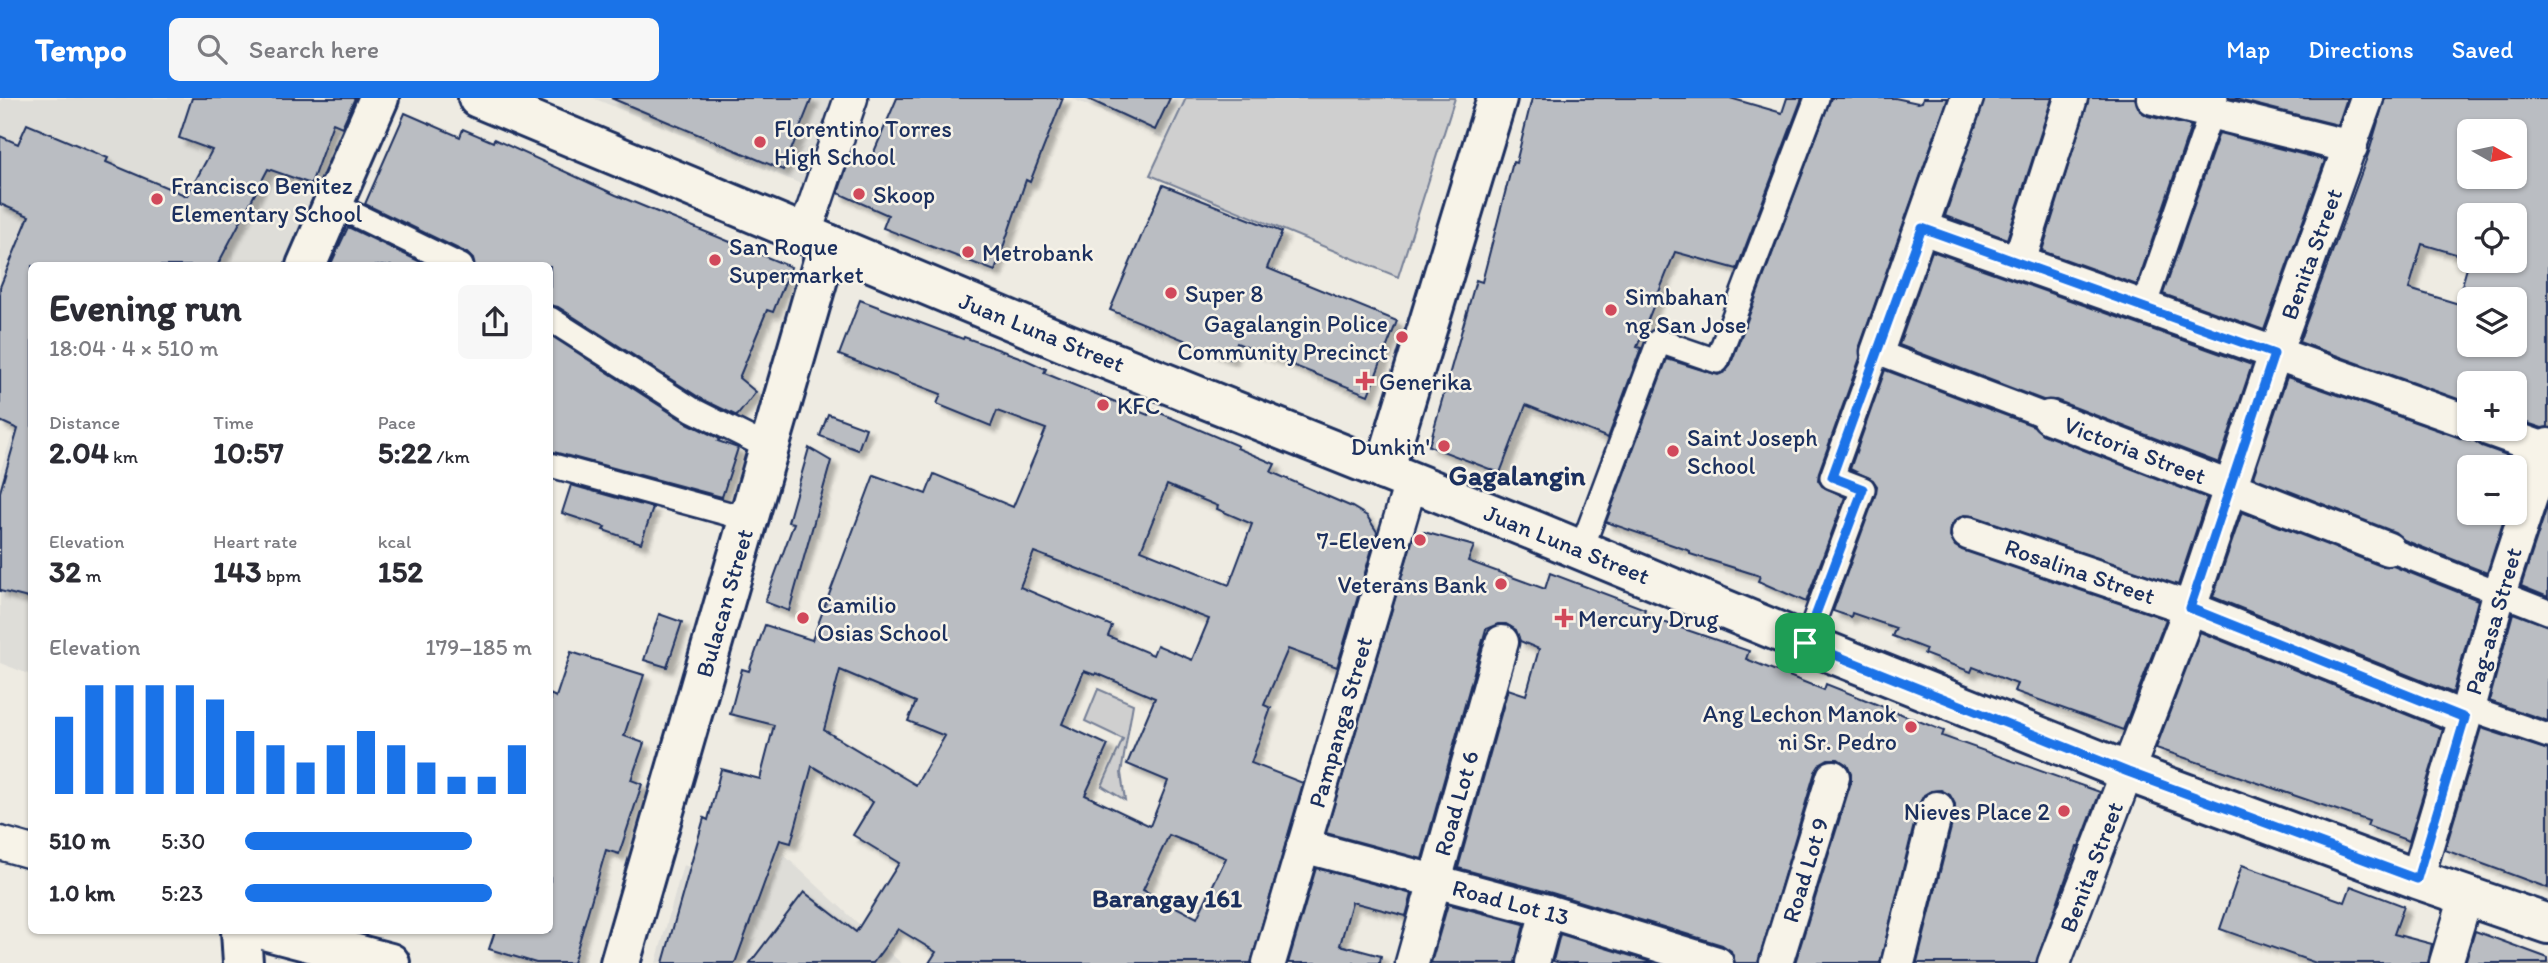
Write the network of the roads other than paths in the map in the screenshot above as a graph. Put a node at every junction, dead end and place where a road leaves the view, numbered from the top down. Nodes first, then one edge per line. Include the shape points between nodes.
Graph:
1 (379, 98) edge
2 (478, 98) edge
3 (851, 98) edge
4 (1497, 98) edge
5 (1817, 98) edge
6 (1967, 98) edge
7 (2071, 98) edge
8 (2153, 98) edge
9 (2367, 98) edge
10 (2214, 105) edge
11 (2351, 148) junction
12 (332, 204) junction
13 (1922, 228) junction
14 (816, 238) junction
15 (308, 262) edge
16 (453, 262) edge
17 (2019, 262) junction
18 (2144, 307) junction
19 (553, 321) edge
20 (1877, 352) junction
21 (2274, 354) junction
22 (2049, 417) joint
23 (2457, 418) edge
24 (2526, 441) edge
25 (769, 448) junction
26 (2548, 448) edge
27 (553, 466) edge
28 (1397, 477) junction
29 (2229, 486) junction
30 (748, 519) junction
31 (1968, 533) dead end
32 (2388, 549) joint
33 (1581, 550) junction
34 (2499, 594) junction
35 (2190, 608) junction
36 (2548, 612) edge
37 (1502, 642) dead end
38 (1805, 643) junction
39 (2467, 713) junction
40 (2548, 736) edge
41 (2128, 772) junction
42 (1833, 777) dead end
43 (1937, 807) dead end
44 (0, 843) edge
45 (1303, 845) junction
46 (28, 851) edge
47 (2417, 879) junction
48 (1434, 881) junction
49 (2466, 897) junction
50 (1547, 911) junction
51 (2548, 924) edge
52 (241, 934) edge
53 (279, 934) edge
54 (1658, 954) edge
55 (243, 963) edge
56 (390, 963) edge
57 (620, 963) edge
58 (1269, 963) edge
59 (1412, 963) edge
60 (1533, 963) edge
61 (1717, 963) edge
62 (1776, 963) edge
63 (1898, 963) edge
64 (2054, 963) edge
65 (2446, 963) edge

1 - 12 main road
2 - 14 main road, Juan Luna Street
3 - 14 street, Bulacan Street
4 - 28 main road, Pampanga Street
5 - 33 street via 1717,361 1660,341
6 - 13 street
7 - 17 street
8 - 10 street
9 - 11 street, Benita Street
10 - 11 street
10 - 18 street
11 - 21 street, Benita Street
12 - 15 main road
12 - 16 street
13 - 17 street
13 - 20 street
14 - 25 main road, Bulacan Street
14 - 28 main road, Juan Luna Street
17 - 18 street
18 - 21 street
19 - 25 street via 693,410
20 - 22 street, Victoria Street
20 - 38 street via 1832,477 1863,489
21 - 23 street
21 - 29 street, Benita Street
22 - 29 street, Victoria Street
24 - 26 street
25 - 30 main road, Bulacan Street
26 - 34 street, Pag-asa Street
27 - 30 street
28 - 33 main road, Juan Luna Street
28 - 45 street, Pampanga Street
29 - 32 street, Victoria Street
29 - 35 street, Benita Street
30 - 57 main road, Bulacan Street
31 - 35 street, Rosalina Street
32 - 34 street, Victoria Street
33 - 38 main road, Juan Luna Street
34 - 36 street, Victoria Street
34 - 39 street, Pag-asa Street
35 - 39 street, Rosalina Street
35 - 41 street, Benita Street
37 - 48 street, Road Lot 6
38 - 41 main road, Juan Luna Street
39 - 40 street
39 - 47 street, Pag-asa Street
41 - 47 main road, Juan Luna Street
41 - 64 street, Benita Street
42 - 62 street, Road Lot 9
43 - 63 street
44 - 46 street
45 - 48 street, Road Lot 13
45 - 58 street, Pampanga Street
47 - 49 main road, Juan Luna Street
48 - 50 street, Road Lot 13
48 - 59 street, Road Lot 6
49 - 51 main road, Juan Luna Street
49 - 65 street
50 - 54 street, Road Lot 13
50 - 60 street
52 - 55 main road
53 - 56 main road
54 - 61 street, Road Lot 13

